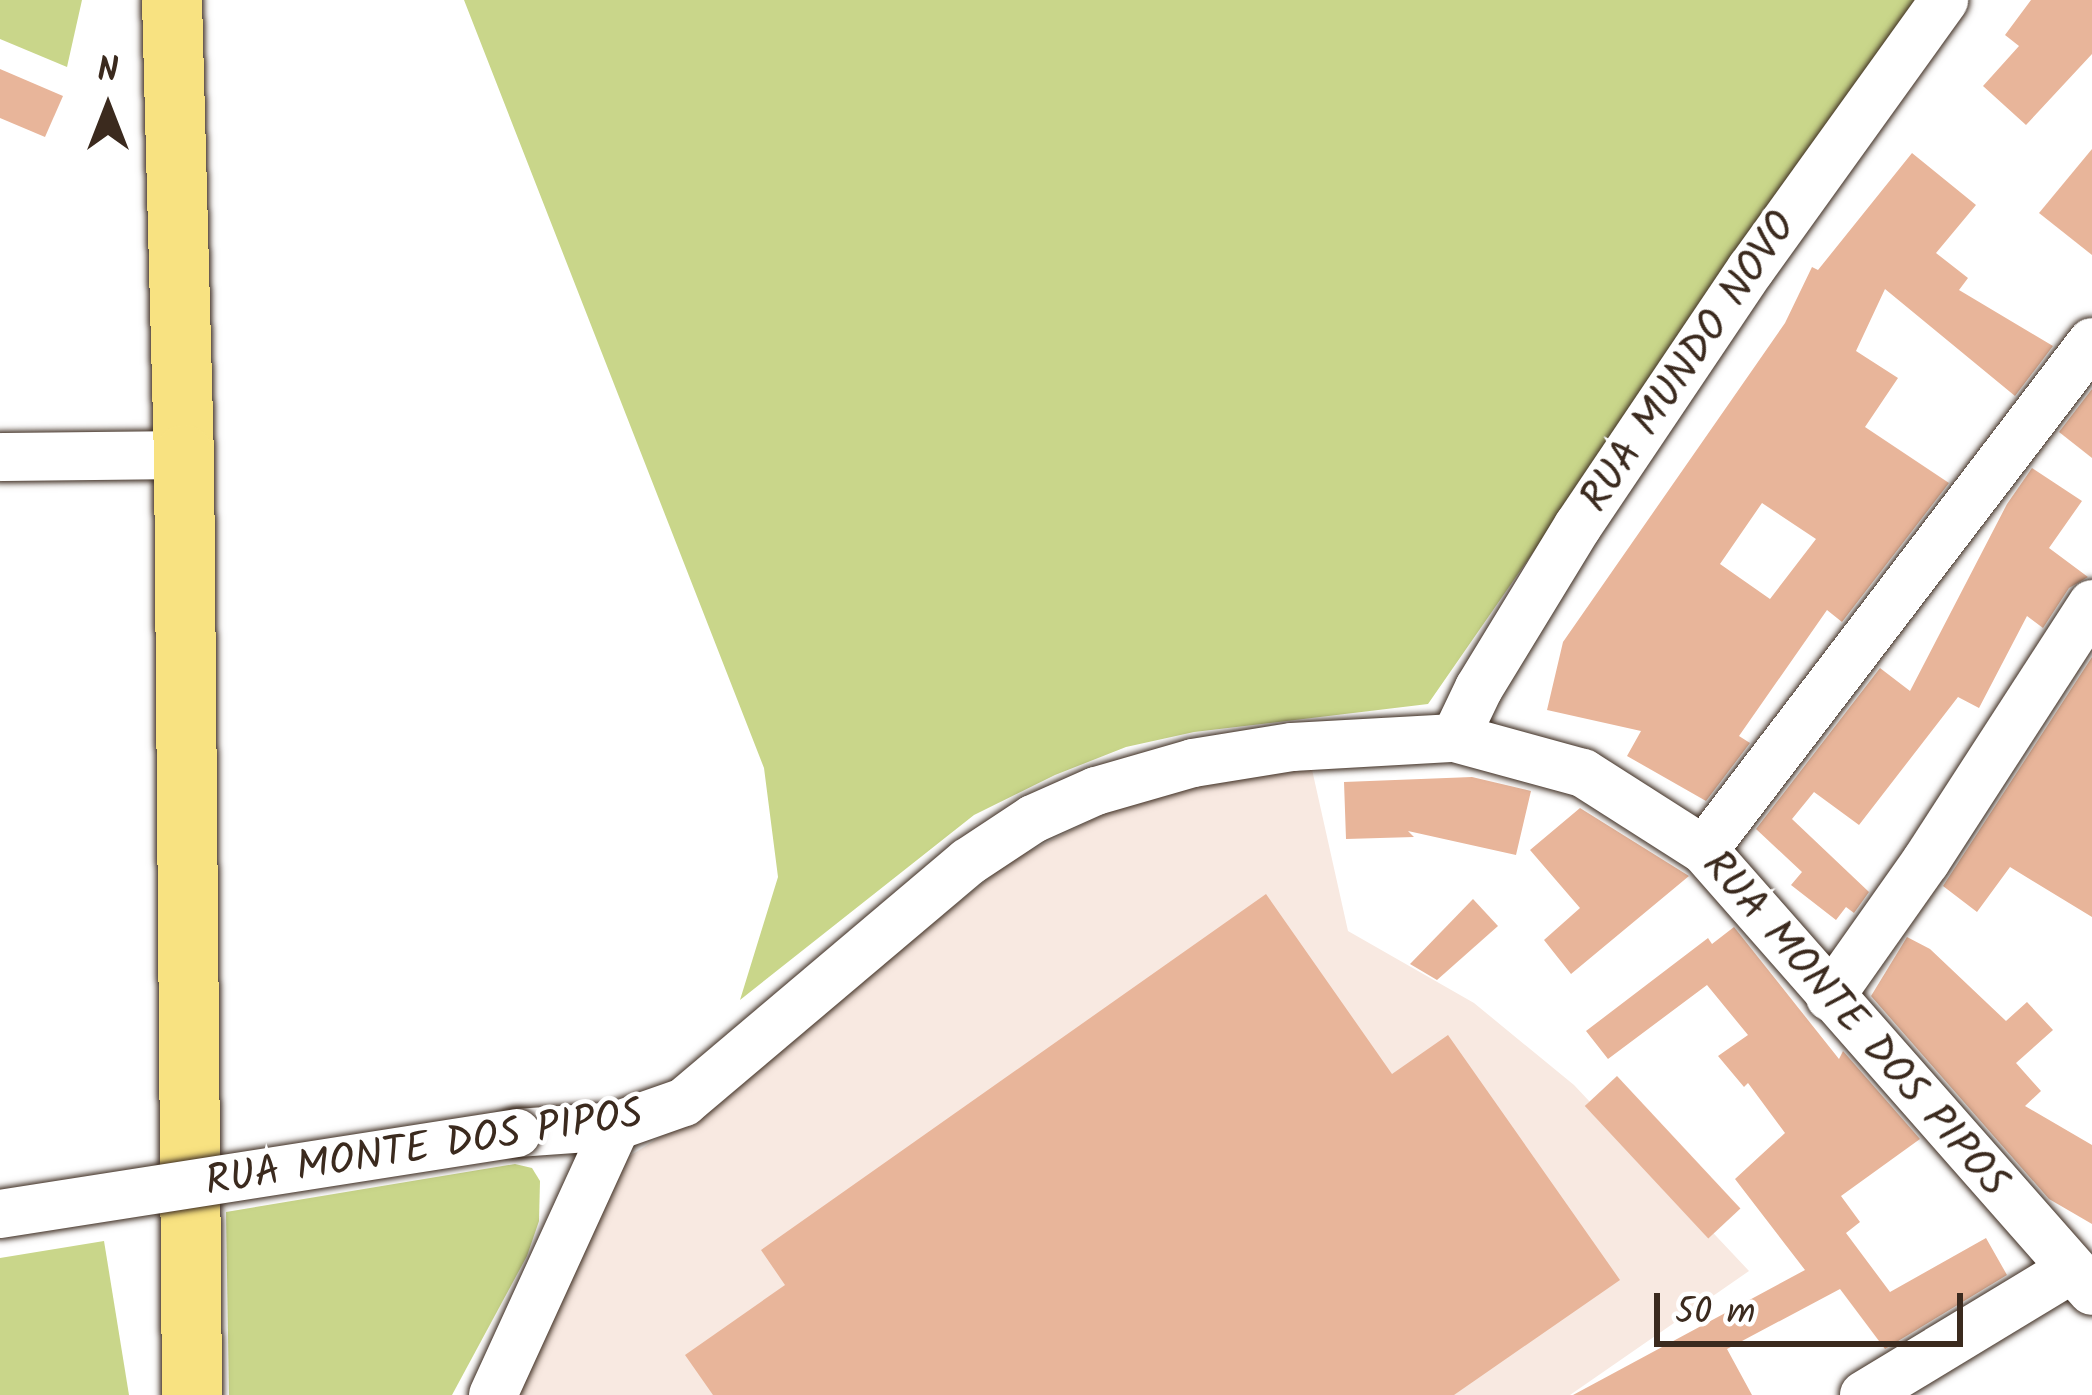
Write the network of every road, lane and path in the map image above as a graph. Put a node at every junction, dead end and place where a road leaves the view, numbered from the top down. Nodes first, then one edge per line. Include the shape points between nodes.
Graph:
1 (172, 0) edge
2 (1944, 0) edge
3 (2092, 342) edge
4 (184, 455) junction
5 (0, 457) edge
6 (2092, 604) edge
7 (1455, 738) junction
8 (1704, 850) junction
9 (1830, 998) junction
10 (616, 1126) junction
11 (0, 1214) edge
12 (2081, 1280) edge
13 (192, 1395) edge
14 (494, 1395) edge
15 (1864, 1395) edge

1 - 4 main road
2 - 7 street, RUA MUNDO NOVO via 1578,526
3 - 8 street
4 - 5 street
4 - 13 main road
6 - 9 street
7 - 8 street, RUA MONTE DOS PIPOS via 1583,773
7 - 10 street, RUA MONTE DOS PIPOS via 1292,747 1193,763 1096,791 1033,820 968,862 684,1102
8 - 9 street, RUA MONTE DOS PIPOS
9 - 12 street, RUA MONTE DOS PIPOS
10 - 11 street, RUA MONTE DOS PIPOS, bridge via 517,1133
10 - 14 street
12 - 15 street

